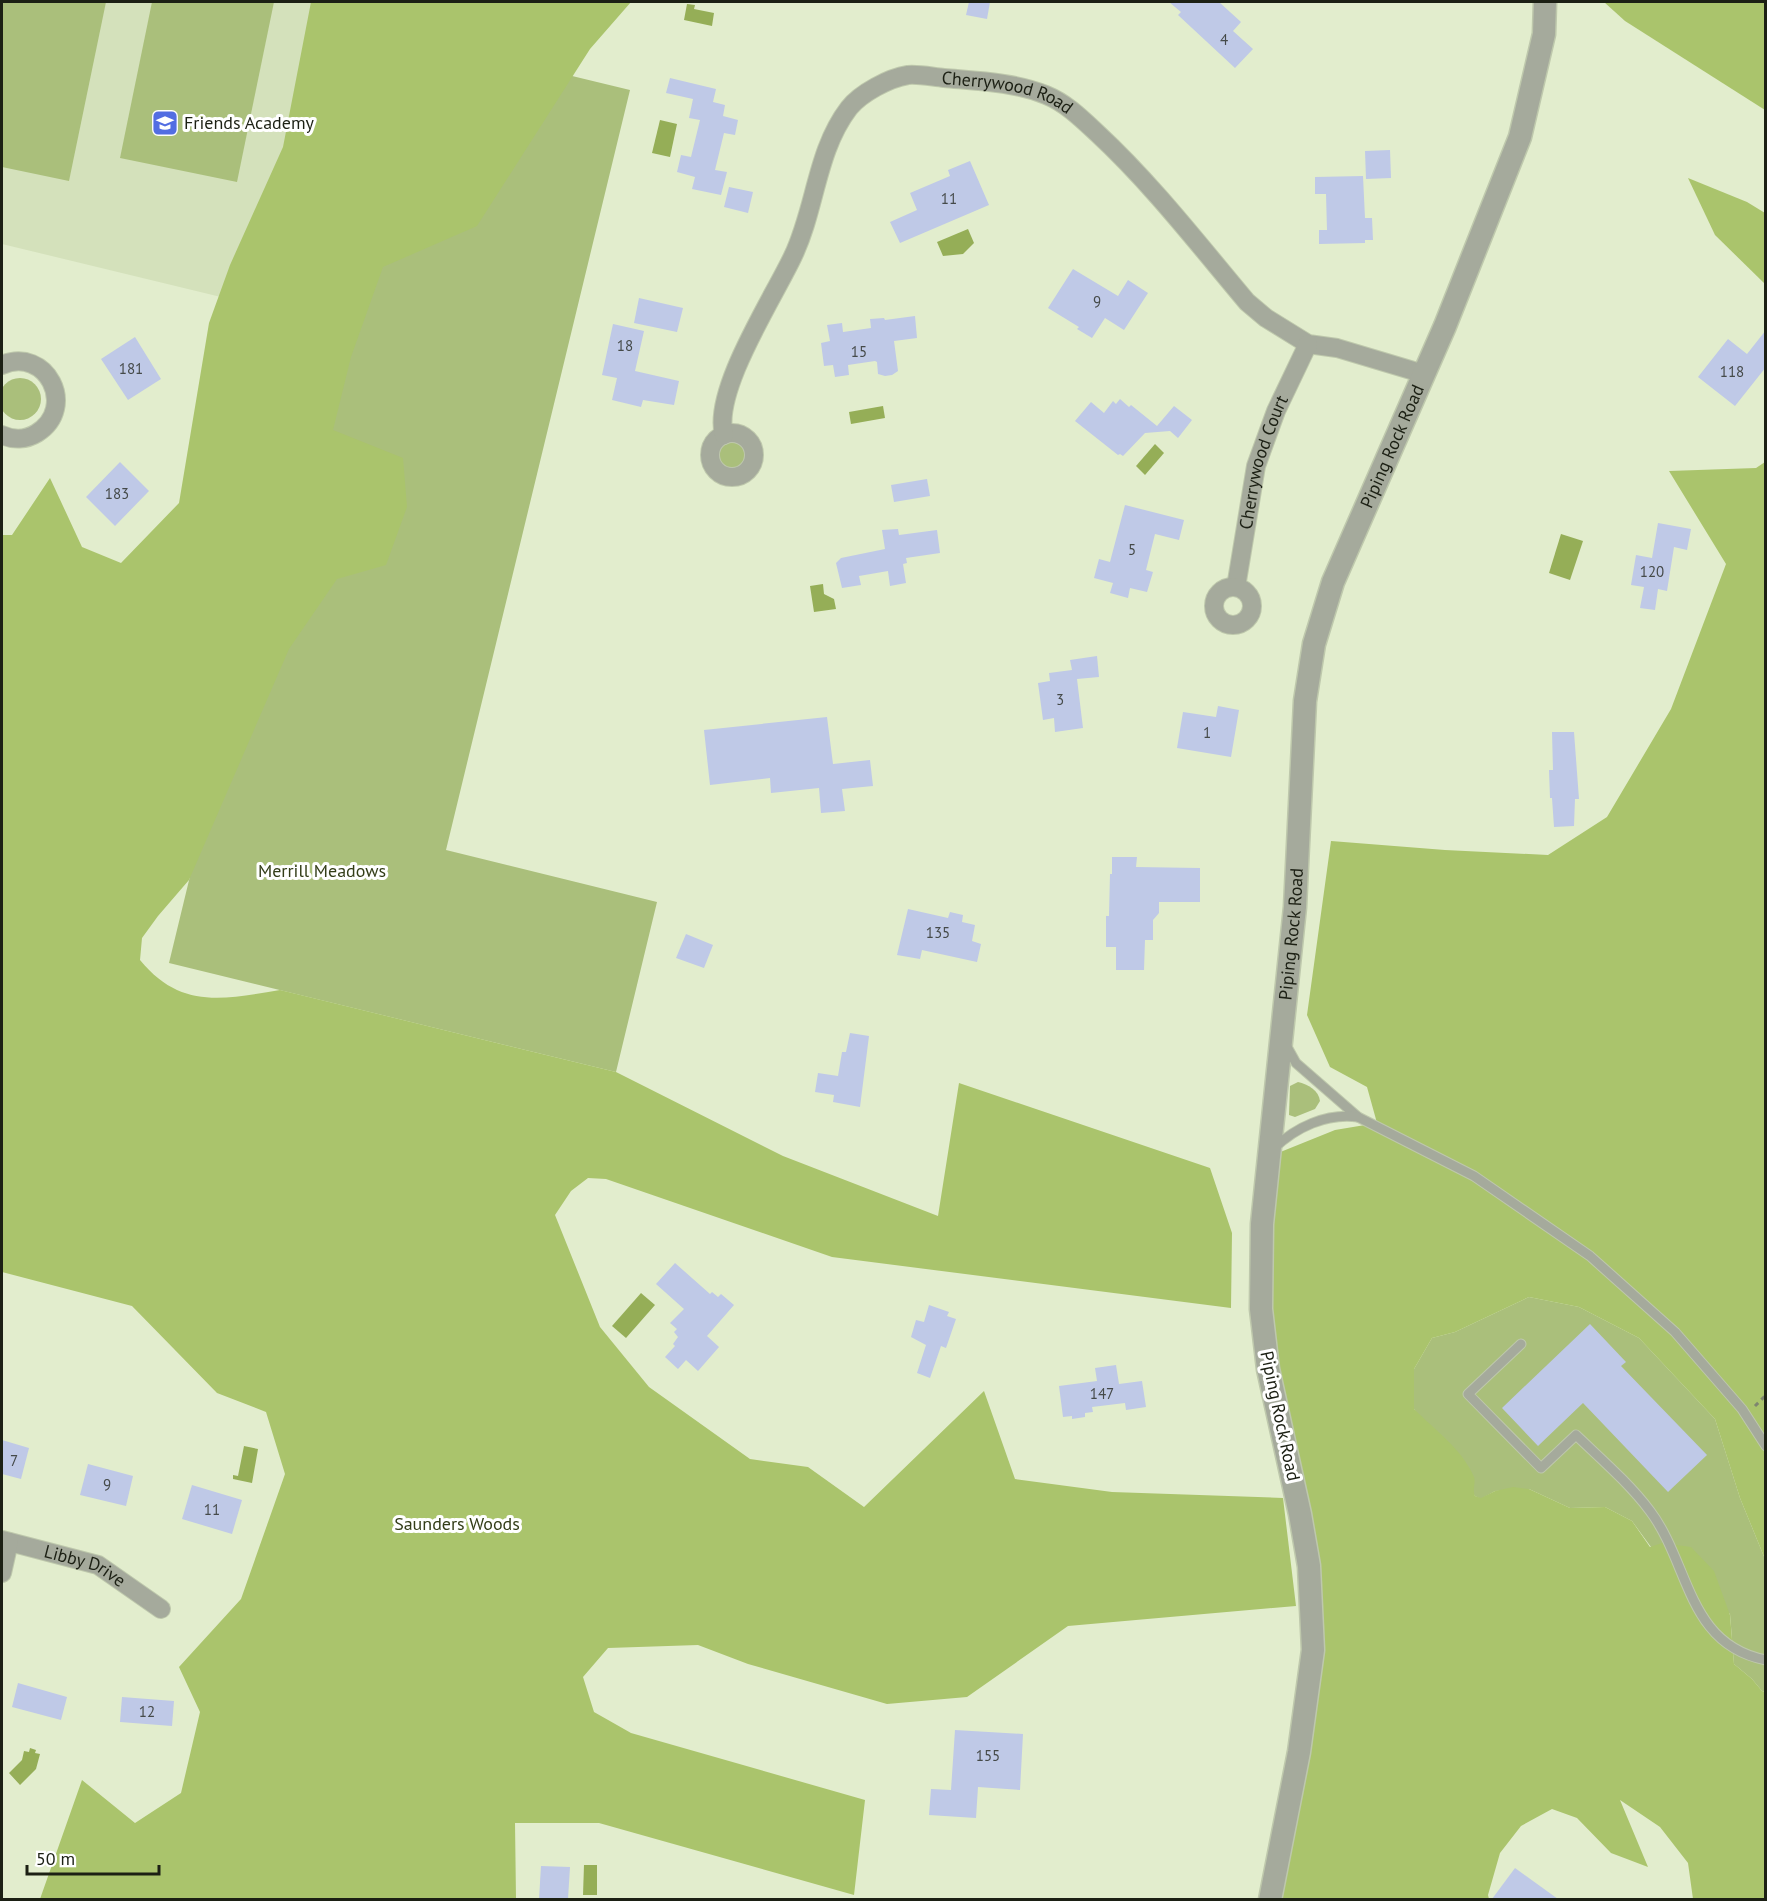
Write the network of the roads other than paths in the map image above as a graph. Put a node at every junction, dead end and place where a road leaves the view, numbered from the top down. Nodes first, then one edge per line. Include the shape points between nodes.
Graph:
1 (1545, 2) edge
2 (1308, 344) junction
3 (2, 365) edge
4 (1424, 374) junction
5 (2, 435) edge
6 (724, 435) dead end
7 (1236, 587) dead end
8 (1282, 1034) junction
9 (1358, 1117) junction
10 (1269, 1153) junction
11 (1521, 1344) dead end
12 (1766, 1446) edge
13 (5, 1541) edge
14 (2, 1573) edge
15 (161, 1609) dead end
16 (1766, 1660) edge
17 (1270, 1899) edge

1 - 4 street, Piping Rock Road via 1544,34 1520,137
2 - 4 street, Cherrywood Road via 1337,348
2 - 6 street, Cherrywood Road via 1247,302 1124,157 1075,112 1048,96 1021,87 908,75 860,97 833,134 819,169 799,245 743,351 727,393
2 - 7 street, Cherrywood Court via 1276,411 1256,466
3 - 5 street via 21,361 44,371 52,381 56,407 52,419 33,436 21,439
4 - 8 street, Piping Rock Road via 1333,582 1314,644 1305,701 1295,907
8 - 9 lane via 1296,1063
8 - 10 street, Piping Rock Road
9 - 10 lane via 1331,1116 1298,1130
9 - 12 lane via 1474,1176 1590,1256 1675,1332 1742,1409
10 - 17 street, Piping Rock Road via 1262,1224 1261,1309 1268,1369 1309,1566 1313,1620 1302,1732
11 - 16 lane via 1468,1394 1541,1468 1576,1435 1650,1511 1671,1544 1690,1595 1707,1626 1728,1646
13 - 14 street
13 - 15 street, Libby Drive via 98,1565

